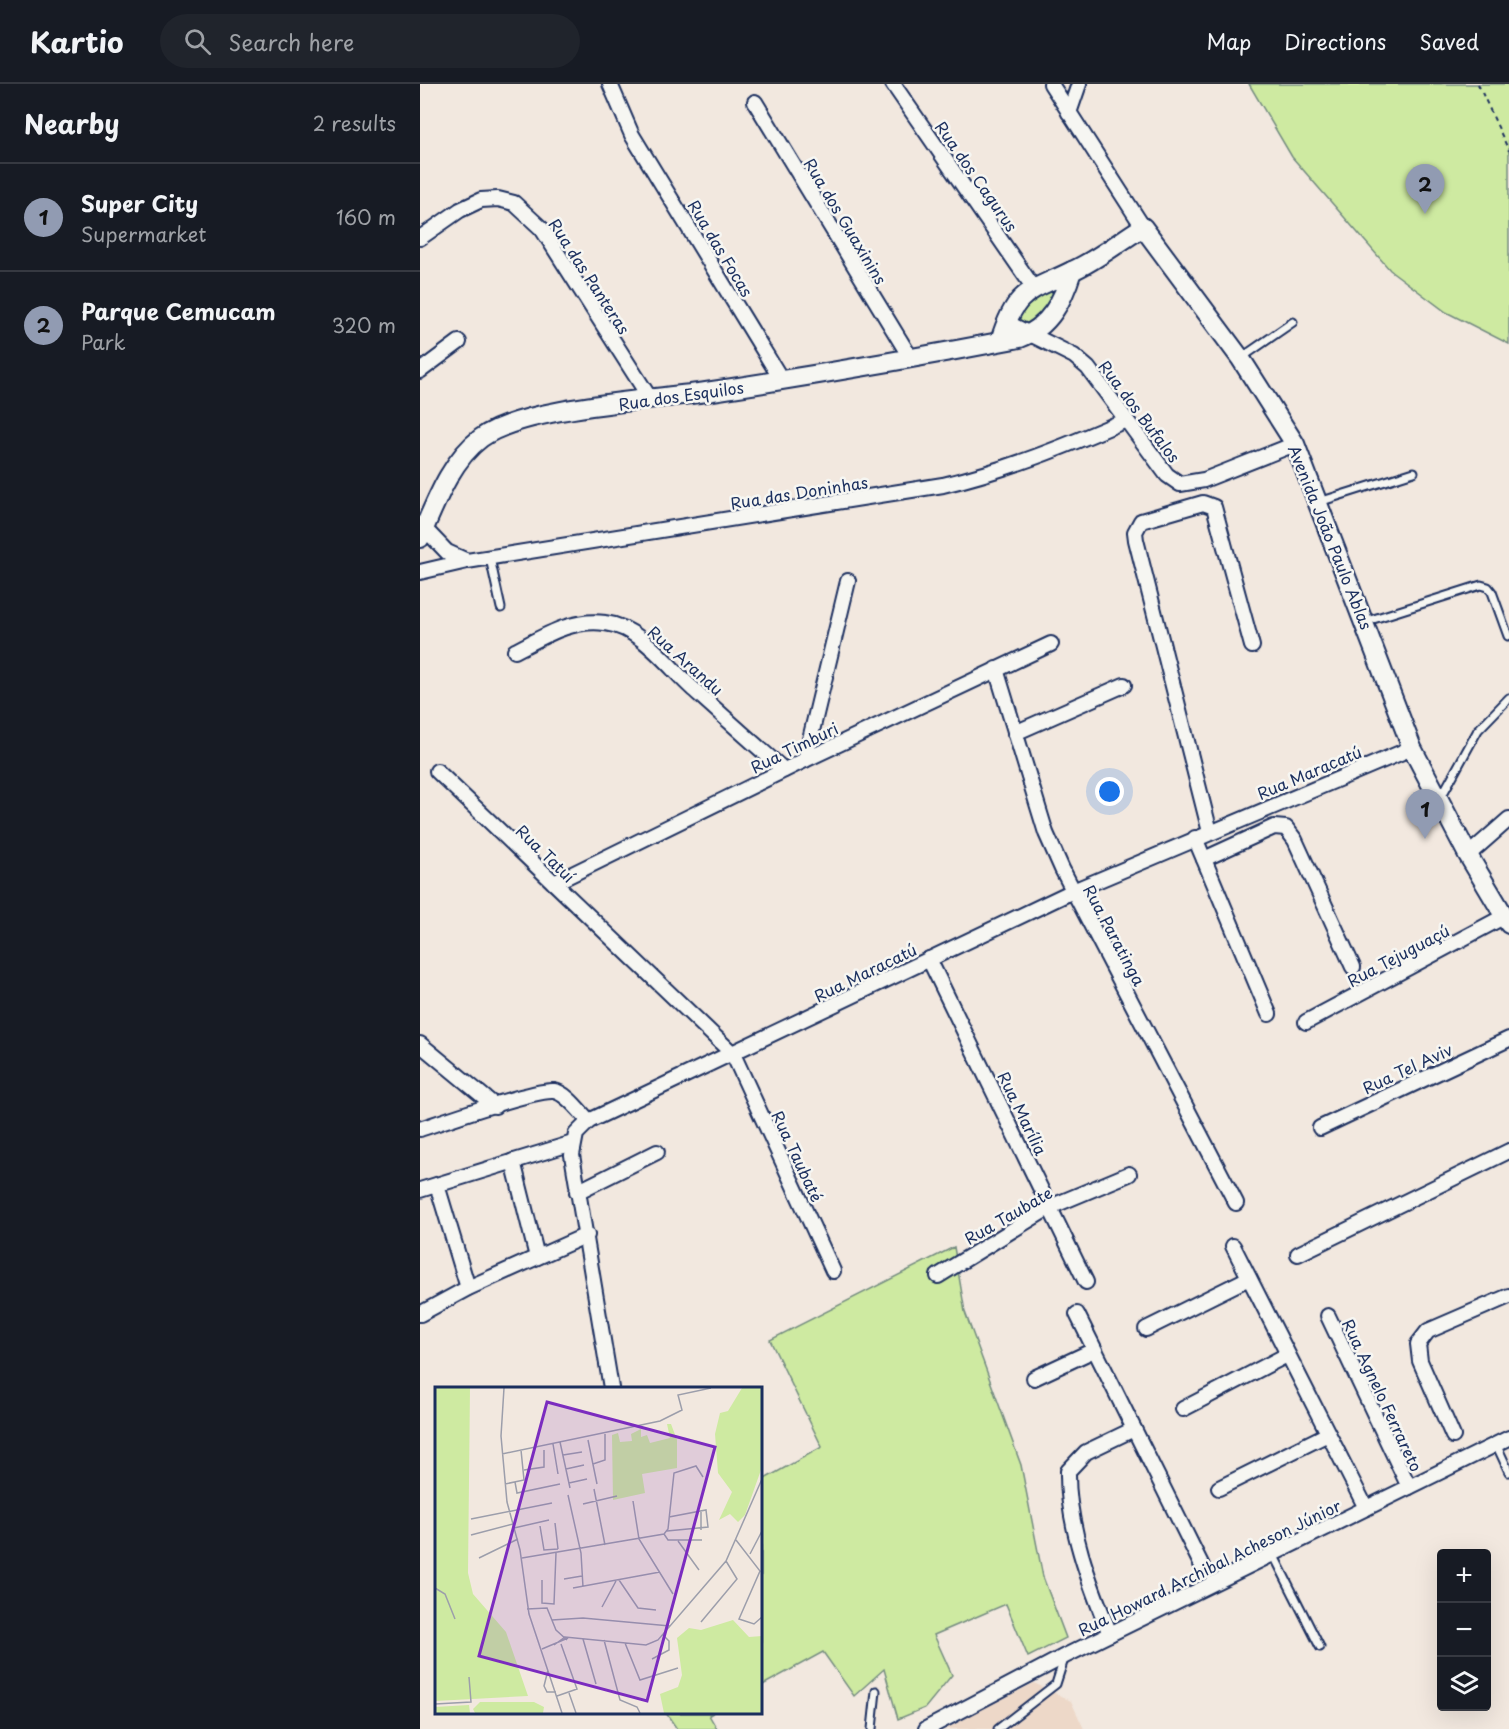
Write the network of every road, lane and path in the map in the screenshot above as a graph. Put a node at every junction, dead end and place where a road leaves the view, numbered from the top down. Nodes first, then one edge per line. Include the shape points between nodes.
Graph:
1 (610, 84) edge
2 (893, 84) edge
3 (1051, 84) edge
4 (1079, 84) edge
5 (1478, 84) edge
6 (754, 102) dead end
7 (1069, 113) junction
8 (1509, 151) edge
9 (1143, 226) junction
10 (420, 238) edge
11 (1072, 271) junction
12 (1033, 287) junction
13 (1006, 322) junction
14 (1293, 322) dead end
15 (1029, 335) junction
16 (1000, 341) junction
17 (459, 342) dead end
18 (910, 357) junction
19 (1240, 359) junction
20 (420, 371) edge
21 (781, 379) junction
22 (651, 400) junction
23 (1126, 420) junction
24 (1295, 444) junction
25 (1414, 472) dead end
26 (1319, 502) junction
27 (426, 507) edge
28 (422, 533) edge
29 (490, 558) junction
30 (467, 561) junction
31 (420, 572) edge
32 (848, 581) dead end
33 (501, 608) dead end
34 (1364, 622) junction
35 (1508, 636) edge
36 (1051, 644) dead end
37 (1252, 646) dead end
38 (515, 651) dead end
39 (996, 669) junction
40 (1124, 685) dead end
41 (1509, 698) edge
42 (1015, 733) junction
43 (1412, 748) junction
44 (804, 760) junction
45 (784, 770) junction
46 (437, 771) dead end
47 (1439, 802) junction
48 (1509, 819) edge
49 (1210, 832) junction
50 (1195, 838) junction
51 (1468, 855) junction
52 (1204, 859) junction
53 (554, 883) junction
54 (1073, 891) junction
55 (1507, 920) edge
56 (929, 959) junction
57 (1353, 968) dead end
58 (1269, 1014) dead end
59 (1306, 1022) dead end
60 (1509, 1039) edge
61 (420, 1044) edge
62 (733, 1054) junction
63 (495, 1106) junction
64 (589, 1120) junction
65 (1320, 1128) dead end
66 (420, 1129) edge
67 (573, 1143) junction
68 (1509, 1151) edge
69 (657, 1152) dead end
70 (513, 1161) junction
71 (1129, 1174) dead end
72 (437, 1185) junction
73 (420, 1190) edge
74 (577, 1192) junction
75 (1236, 1203) dead end
76 (1050, 1207) junction
77 (587, 1235) junction
78 (1233, 1246) dead end
79 (1298, 1254) dead end
80 (537, 1257) junction
81 (833, 1271) dead end
82 (938, 1276) dead end
83 (1249, 1278) junction
84 (1086, 1282) dead end
85 (468, 1288) junction
86 (1509, 1296) edge
87 (420, 1314) edge
88 (1077, 1314) dead end
89 (1328, 1316) dead end
90 (1146, 1329) dead end
91 (1094, 1350) junction
92 (1287, 1355) junction
93 (1034, 1378) dead end
94 (611, 1387) edge
95 (1183, 1408) dead end
96 (1134, 1429) junction
97 (1328, 1434) junction
98 (1453, 1436) dead end
99 (1503, 1441) edge
100 (1509, 1472) edge
101 (1409, 1487) junction
102 (1219, 1488) dead end
103 (1366, 1508) junction
104 (1273, 1554) junction
105 (1202, 1566) dead end
106 (1110, 1634) junction
107 (1320, 1647) dead end
108 (1065, 1656) junction
109 (876, 1691) dead end
110 (872, 1729) edge
111 (926, 1729) edge
112 (998, 1729) edge

1 - 21 street, Rua das Focas via 632,135
2 - 12 street, Rua dos Cagurus
3 - 7 street, Avenida João Paulo Ablas
4 - 7 street
5 - 8 path
6 - 18 street, Rua dos Guaxinins
7 - 9 street, Avenida João Paulo Ablas
9 - 11 street
9 - 19 street, Avenida João Paulo Ablas
10 - 22 street, Rua das Panteras via 460,210 481,201 498,199 514,203 542,229
11 - 12 street
11 - 15 street, Rua dos Esquilos via 1060,303 1047,322
12 - 13 street
13 - 15 street, Rua dos Bufalos
13 - 16 street
14 - 19 lane
15 - 16 street, Rua dos Esquilos
15 - 23 street, Rua dos Bufalos via 1074,356 1088,368
16 - 18 street, Rua dos Esquilos
17 - 20 street
18 - 21 street, Rua dos Esquilos
19 - 24 street, Avenida João Paulo Ablas
21 - 22 street, Rua dos Esquilos
22 - 27 street, Rua dos Esquilos via 545,415 497,428 466,452
23 - 24 street, Rua dos Bufalos via 1167,475 1180,484 1204,480
23 - 29 street, Rua das Doninhas via 1040,457 943,484
24 - 26 street, Avenida João Paulo Ablas
25 - 26 lane
26 - 34 street, Avenida João Paulo Ablas
27 - 28 street, Rua dos Esquilos
28 - 30 street
29 - 30 street, Rua das Doninhas
29 - 33 lane
30 - 31 street, Rua das Doninhas
32 - 44 street
34 - 35 lane via 1481,585 1492,592
34 - 43 street, Avenida João Paulo Ablas
36 - 39 street, Rua Timburi
37 - 49 street via 1214,507 1203,503 1141,521 1135,532 1136,540
38 - 45 street, Rua Arandu via 559,629 588,622 607,623 627,631 654,650
39 - 42 street, Rua Paratinga
39 - 44 street, Rua Timburi
40 - 42 street
41 - 47 lane via 1478,730
42 - 54 street, Rua Paratinga via 1046,833
43 - 47 street, Avenida João Paulo Ablas
43 - 49 street, Rua Maracatú
44 - 45 street, Rua Timburi
45 - 53 street, Rua Timburi
46 - 53 street, Rua Tatuí
47 - 51 street, Avenida João Paulo Ablas
48 - 51 street
49 - 50 street, Rua Maracatú
50 - 52 street
50 - 54 street, Rua Maracatú
51 - 55 street, Avenida João Paulo Ablas
52 - 57 street via 1274,827 1286,828
52 - 58 street
53 - 62 street, Rua Tatuí
54 - 56 street, Rua Maracatú
54 - 75 street, Rua Paratinga
55 - 59 street, Rua Tejuguaçú
56 - 62 street, Rua Maracatú
56 - 76 street, Rua Marília
60 - 65 street, Rua Tel Aviv
61 - 63 street
62 - 64 street, Rua Maracatú
62 - 81 street, Rua Taubaté
63 - 64 street via 554,1091
63 - 66 street
64 - 67 street
67 - 70 street
67 - 74 street
68 - 79 street
69 - 74 street
70 - 72 street
70 - 80 street
71 - 76 street, Rua Taubate
72 - 73 street
72 - 85 street
74 - 77 street
76 - 82 street, Rua Taubate
76 - 84 street, Rua Marília
77 - 80 street
77 - 94 street
78 - 83 street
80 - 85 street
83 - 90 street
83 - 92 street
85 - 87 street
86 - 98 street via 1428,1331 1418,1344 1420,1361
88 - 91 street
89 - 101 street, Rua Agnelo Ferrareto
91 - 93 street
91 - 96 street
92 - 95 street
92 - 97 street
96 - 105 street
96 - 106 street via 1086,1452 1068,1471 1084,1566
97 - 102 street
97 - 103 street
99 - 100 lane
99 - 101 street, Rua Howard Archibal Acheson Júnior
101 - 103 street, Rua Howard Archibal Acheson Júnior
103 - 104 street, Rua Howard Archibal Acheson Júnior
104 - 106 street, Rua Howard Archibal Acheson Júnior
104 - 107 lane
106 - 108 street, Rua Howard Archibal Acheson Júnior
108 - 111 street, Rua Howard Archibal Acheson Júnior
108 - 112 lane via 1056,1684
109 - 110 lane

